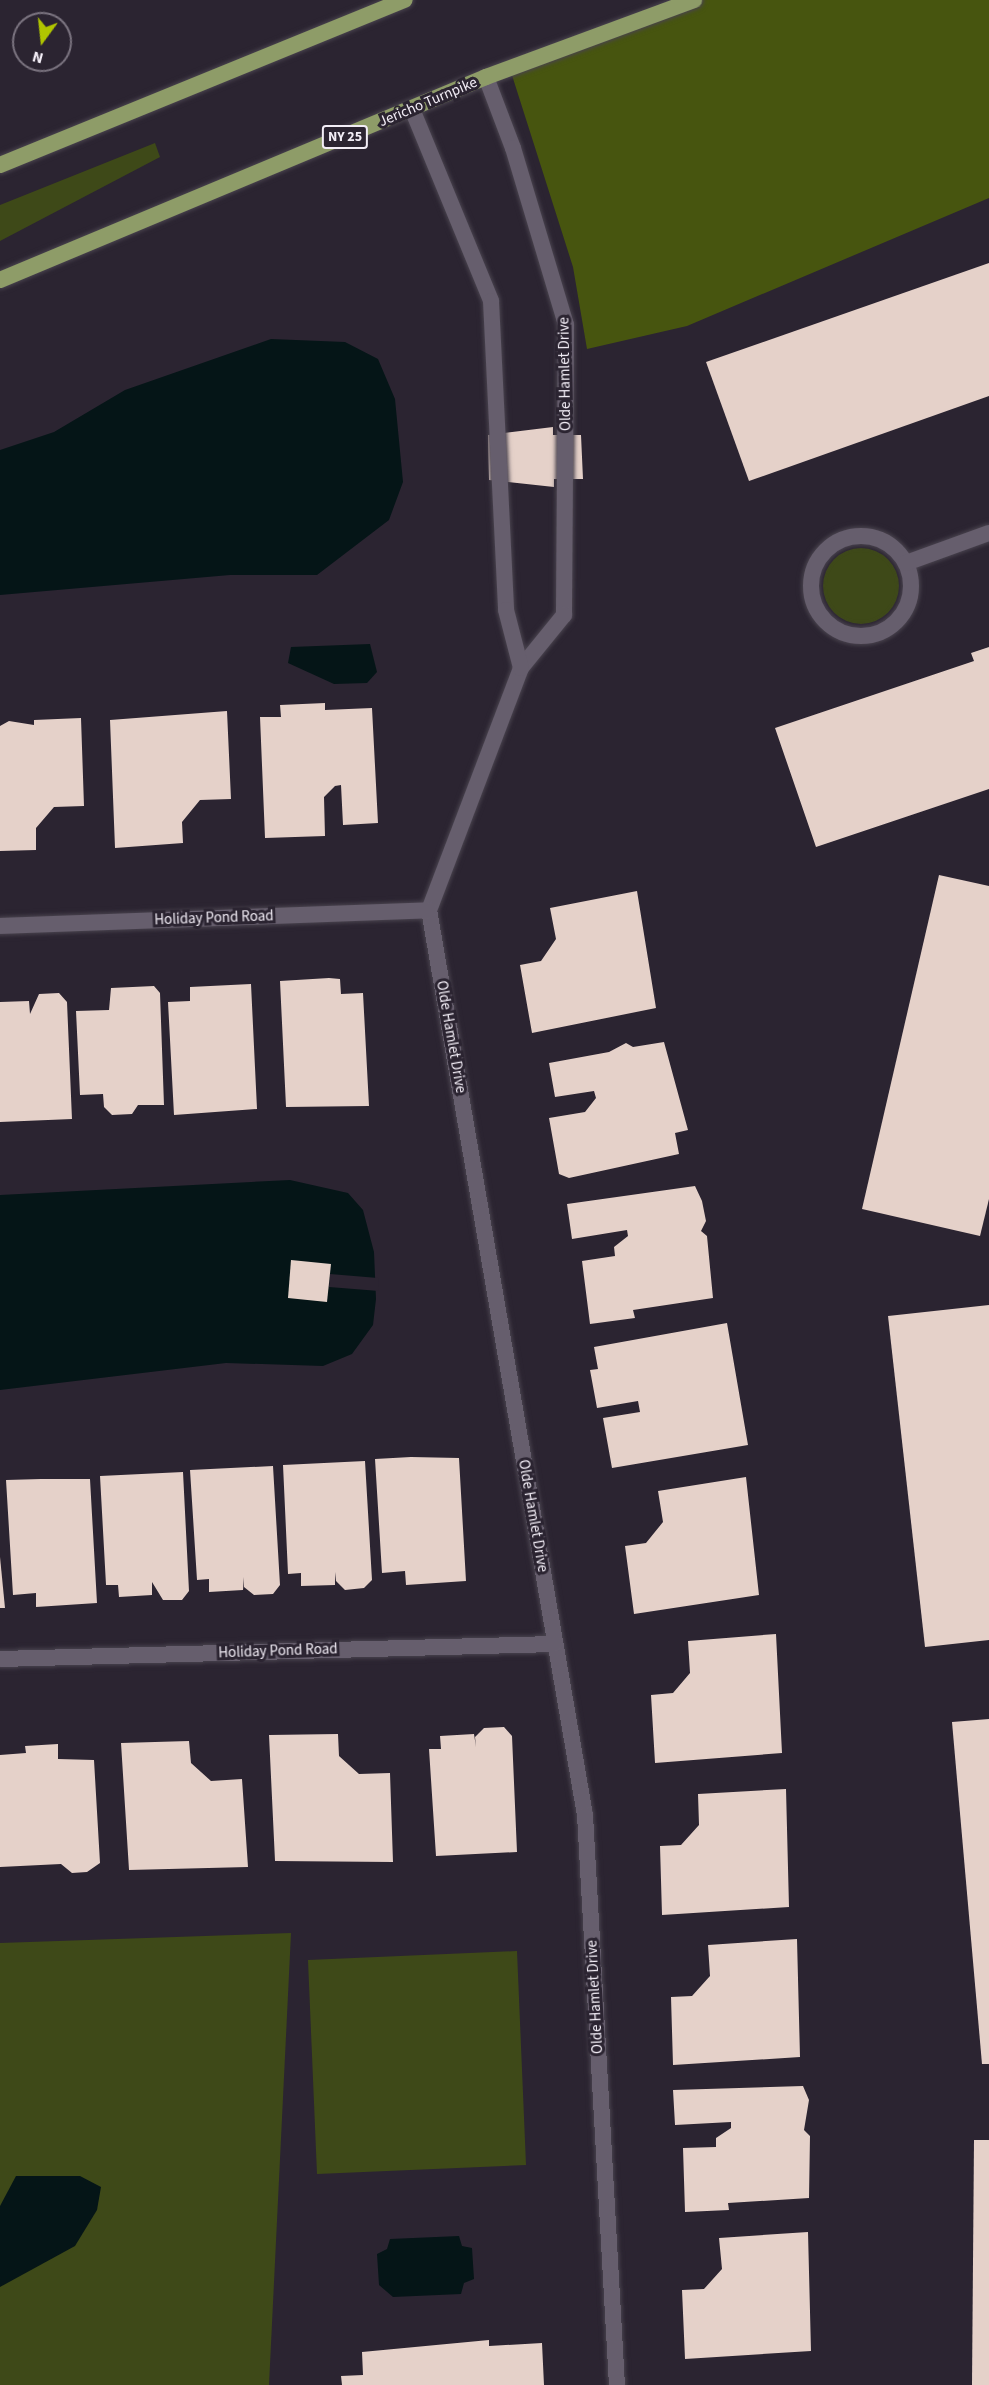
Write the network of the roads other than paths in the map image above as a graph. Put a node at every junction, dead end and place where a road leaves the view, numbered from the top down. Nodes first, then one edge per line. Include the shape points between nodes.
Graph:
1 (405, 0) edge
2 (693, 0) edge
3 (486, 77) junction
4 (412, 109) junction
5 (0, 165) edge
6 (0, 280) edge
7 (989, 533) edge
8 (906, 563) junction
9 (521, 668) junction
10 (429, 910) junction
11 (0, 926) edge
12 (555, 1644) junction
13 (0, 1659) edge
14 (617, 2385) edge

1 - 5 main road
2 - 3 main road, Jericho Turnpike / NY 25
3 - 4 main road, Jericho Turnpike / NY 25
3 - 9 street, Olde Hamlet Drive via 513,148 566,326 564,615
4 - 6 main road, Jericho Turnpike / NY 25
4 - 9 street via 495,322 506,610
7 - 8 street
8 - 8 street via 881,540 864,536 838,542 819,559 812,574 816,608 838,631 869,636 884,631 897,622 911,594
9 - 10 street, Olde Hamlet Drive
10 - 11 street, Holiday Pond Road
10 - 12 street, Olde Hamlet Drive
12 - 13 street, Holiday Pond Road
12 - 14 street, Olde Hamlet Drive via 585,1815

